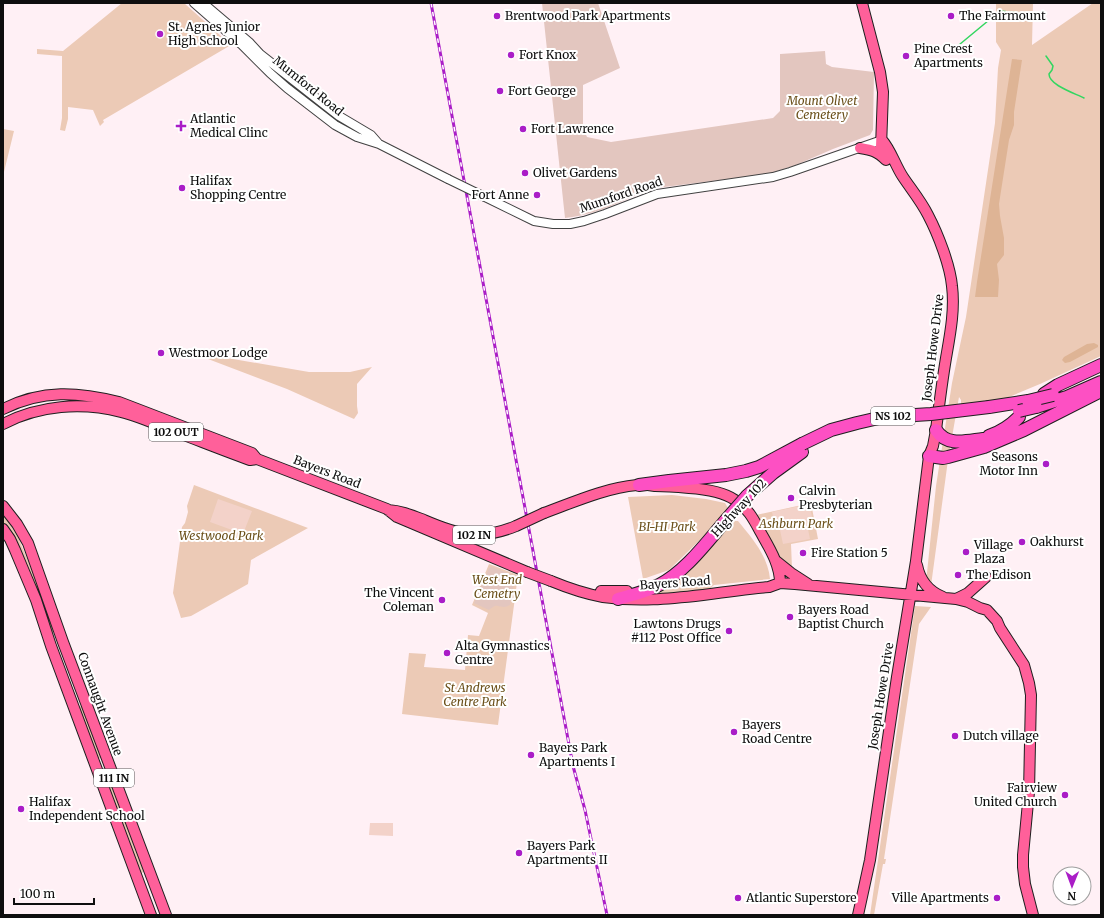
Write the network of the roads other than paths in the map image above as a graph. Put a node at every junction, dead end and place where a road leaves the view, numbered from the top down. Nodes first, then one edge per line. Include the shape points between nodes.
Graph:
1 (194, 3) edge
2 (203, 3) edge
3 (862, 3) edge
4 (882, 140) junction
5 (379, 144) junction
6 (860, 148) junction
7 (886, 160) junction
8 (1101, 365) edge
9 (1101, 374) edge
10 (1101, 382) edge
11 (1101, 391) edge
12 (61, 394) junction
13 (1048, 394) junction
14 (38, 397) junction
15 (1032, 404) junction
16 (81, 406) junction
17 (3, 409) edge
18 (989, 411) junction
19 (31, 412) junction
20 (1019, 414) junction
21 (3, 424) edge
22 (936, 430) junction
23 (983, 439) junction
24 (802, 448) junction
25 (929, 456) junction
26 (257, 459) junction
27 (639, 485) junction
28 (3, 506) edge
29 (387, 510) junction
30 (3, 529) edge
31 (776, 561) junction
32 (916, 561) junction
33 (986, 577) dead end
34 (780, 584) junction
35 (809, 585) junction
36 (622, 595) junction
37 (910, 595) junction
38 (952, 599) junction
39 (151, 876) junction
40 (138, 881) junction
41 (151, 915) edge
42 (166, 915) edge
43 (858, 915) edge
44 (1033, 915) edge

1 - 5 street, Mumford Road via 287,88 335,125 357,137
2 - 5 street, Mumford Road via 260,54 339,116 371,135
3 - 4 main road, Joseph Howe Drive via 883,92
4 - 6 street, Mumford Road
4 - 7 main road, Joseph Howe Drive via 881,148
4 - 22 main road, Joseph Howe Drive via 928,214 950,271 952,311
5 - 6 street, Mumford Road, bridge via 534,221 553,224 584,221 657,194 773,177
6 - 7 main road via 873,150
7 - 25 main road, Joseph Howe Drive via 925,222 946,284 943,338 928,445
8 - 13 highway via 1058,385
9 - 13 highway, Highway 102 / NS 102 via 1074,387
10 - 15 highway, Highway 102 / NS 102 via 1067,398
11 - 25 highway via 984,447 943,458
12 - 14 main road, Bayers Road
12 - 16 main road via 71,405
12 - 26 main road, Bayers Road via 100,397 120,402 252,453
13 - 15 highway, Highway 102 / NS 102, bridge
14 - 17 main road, Bayers Road
14 - 19 main road
15 - 18 highway, Highway 102 / NS 102 via 1011,405
15 - 20 highway, Highway 102 / NS 102, bridge
16 - 19 main road, Bayers Road / 102 OUT
16 - 26 main road, Bayers Road / 102 OUT via 122,412 250,460
18 - 20 highway, Highway 102 / NS 102
18 - 24 highway, Highway 102 / NS 102, bridge via 883,417 857,422 831,430
19 - 21 main road, Bayers Road / 102 OUT
20 - 23 highway via 1011,425
22 - 23 highway via 942,438 951,441
22 - 25 main road, Joseph Howe Drive
23 - 25 highway
24 - 27 highway, Highway 102 / NS 102 via 746,471
24 - 36 highway, Highway 102 / NS 102, bridge via 747,496 682,568 666,578
25 - 32 main road, Joseph Howe Drive
26 - 29 main road, Bayers Road
27 - 29 main road, Bayers Road / 102 IN, bridge via 596,494 491,534 464,534 399,510
27 - 31 main road, Bayers Road via 702,489 719,492 734,499 751,515
28 - 39 main road, Connaught Avenue / 111 IN via 28,543
29 - 36 main road, Bayers Road / NS 102, bridge via 396,517 551,581 575,589 610,591
30 - 40 main road, Connaught Avenue via 10,539 36,600
31 - 34 main road
31 - 35 main road
32 - 37 main road, Joseph Howe Drive
32 - 38 main road via 920,578 924,583 939,595
33 - 38 main road via 968,593
34 - 35 main road, Bayers Road
34 - 36 main road, Bayers Road via 662,600 643,600
35 - 37 main road, Bayers Road
37 - 38 main road, Bayers Road
37 - 43 main road, Joseph Howe Drive via 870,860
38 - 44 main road via 968,602 980,608 983,615 1000,628 1020,658 1027,674 1030,692 1029,792 1023,867
39 - 40 main road
39 - 42 main road, Connaught Avenue / 111 IN
40 - 41 main road, Connaught Avenue

